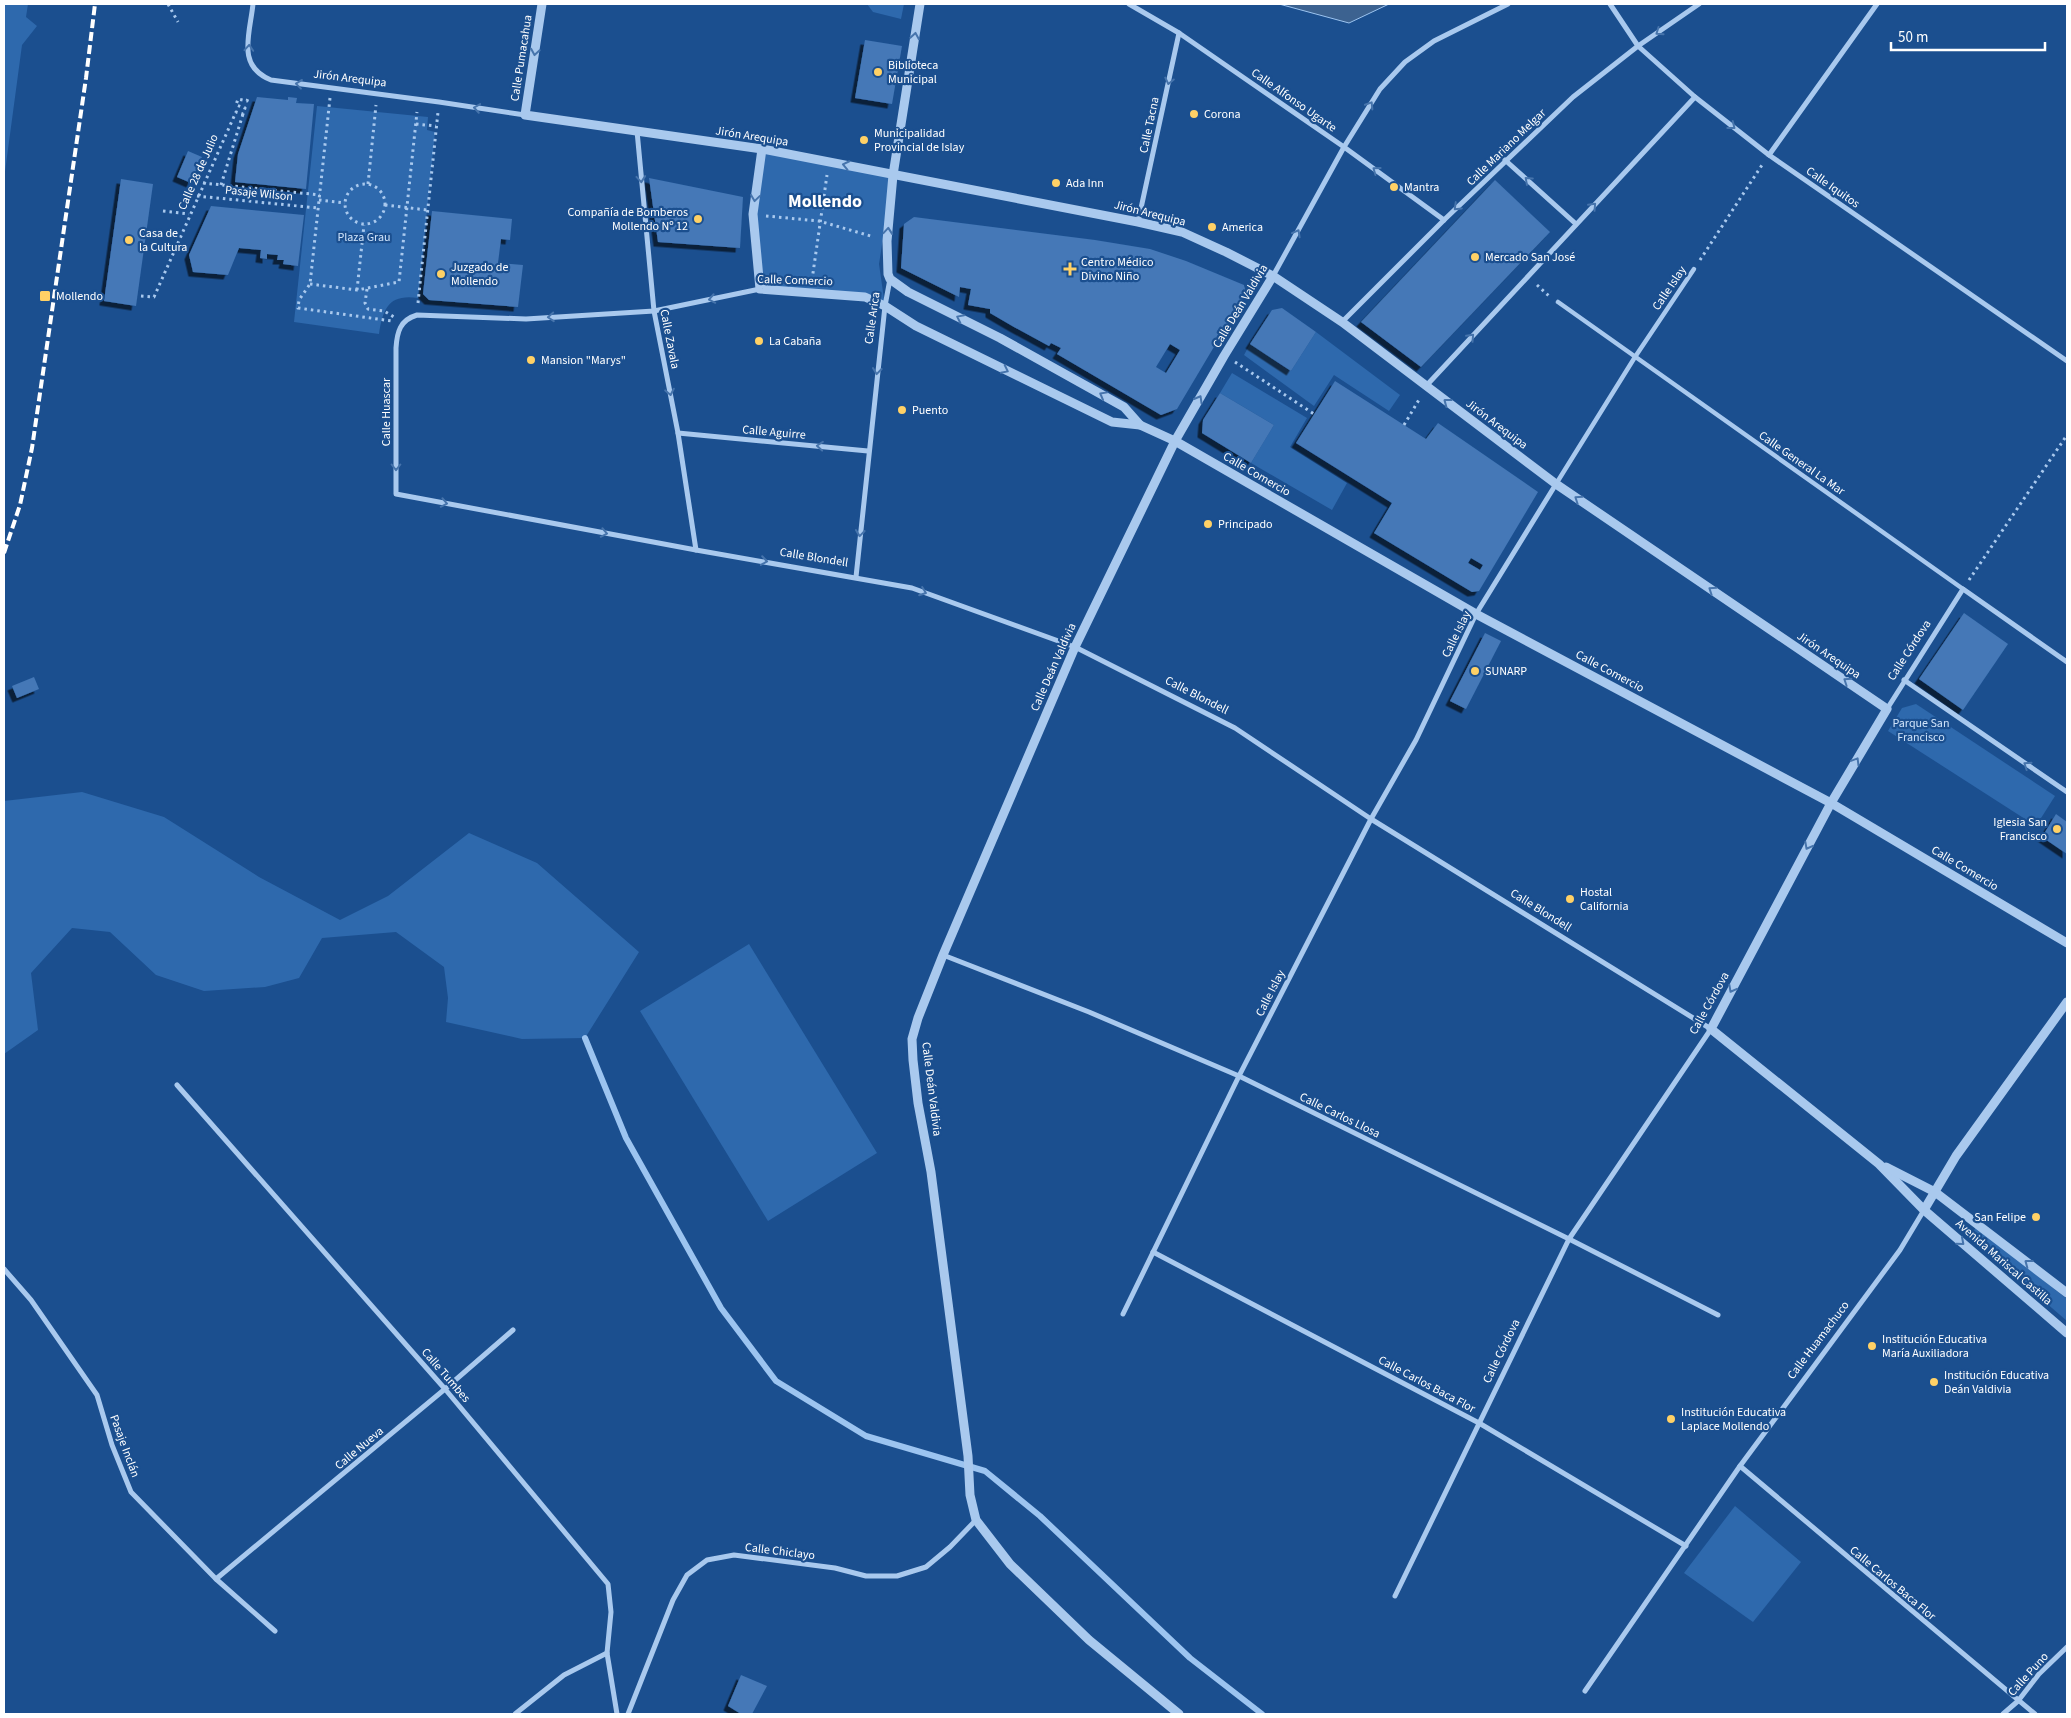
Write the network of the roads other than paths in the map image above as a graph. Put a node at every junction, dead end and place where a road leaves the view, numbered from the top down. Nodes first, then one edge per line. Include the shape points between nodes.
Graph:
1 (253, 4) edge
2 (542, 4) edge
3 (920, 4) edge
4 (1129, 4) edge
5 (1508, 4) edge
6 (1610, 4) edge
7 (1699, 4) edge
8 (1877, 4) edge
9 (1179, 33) junction
10 (1638, 46) junction
11 (1695, 97) junction
12 (525, 116) junction
13 (637, 131) junction
14 (1344, 147) junction
15 (762, 150) junction
16 (1769, 155) junction
17 (1505, 160) junction
18 (893, 175) junction
19 (1444, 220) junction
20 (1138, 222) junction
21 (1576, 224) junction
22 (1694, 269) road end
23 (1273, 276) junction
24 (890, 279) junction
25 (760, 290) junction
26 (1558, 302) road end
27 (885, 306) junction
28 (654, 311) junction
29 (1342, 322) junction
30 (398, 331) joint
31 (1635, 357) junction
32 (2067, 361) edge
33 (1426, 386) junction
34 (1140, 425) junction
35 (678, 433) junction
36 (1175, 441) junction
37 (868, 451) junction
38 (1556, 484) junction
39 (396, 494) joint
40 (696, 550) junction
41 (856, 577) junction
42 (1963, 589) junction
43 (1476, 614) junction
44 (1075, 647) junction
45 (2067, 662) edge
46 (1904, 680) junction
47 (1887, 709) junction
48 (2067, 792) edge
49 (1831, 803) junction
50 (1371, 819) junction
51 (2067, 943) edge
52 (943, 955) junction
53 (2067, 1002) edge
54 (1711, 1029) junction
55 (1239, 1076) junction
56 (177, 1085) dead end
57 (1879, 1164) junction
58 (1935, 1192) junction
59 (1924, 1210) junction
60 (1569, 1239) junction
61 (1153, 1252) junction
62 (4, 1269) edge
63 (2067, 1292) edge
64 (1123, 1314) dead end
65 (1718, 1315) dead end
66 (513, 1330) dead end
67 (2067, 1333) edge
68 (445, 1389) junction
69 (1479, 1423) junction
70 (1740, 1466) junction
71 (976, 1520) junction
72 (1686, 1546) junction
73 (216, 1579) junction
74 (1395, 1596) dead end
75 (275, 1631) dead end
76 (2067, 1647) edge
77 (607, 1653) junction
78 (1585, 1691) dead end
79 (2018, 1701) junction
80 (515, 1714) edge
81 (617, 1714) edge
82 (628, 1714) edge
83 (1179, 1714) edge
84 (2003, 1714) edge
85 (2035, 1714) edge

12 -> 1 street, Jirón Arequipa via 272,80 254,69 248,58
2 -> 12 street, Calle Pumacahua
18 -> 3 street, Calle Arica
4 - 9 street, Calle Alfonso Ugarte
14 -> 5 street, Calle Deán Valdivia via 1380,89 1405,62 1441,36
6 - 10 street, Calle Iquitos
7 -> 10 street, Calle Mariano Melgar
8 - 16 street
9 - 14 street, Calle Alfonso Ugarte
9 -> 20 street, Calle Tacna
10 - 11 street, Calle Iquitos
10 - 17 street, Calle Mariano Melgar via 1573,97
11 -> 16 street, Calle Iquitos
21 -> 11 street
12 - 13 street, Jirón Arequipa
13 - 15 street, Jirón Arequipa
13 -> 28 street, Calle Zavala
19 -> 14 street, Calle Alfonso Ugarte
23 -> 14 street, Calle Deán Valdivia
18 -> 15 street, Jirón Arequipa
15 -> 25 street via 753,214
16 - 32 street, Calle Iquitos
17 -> 19 street, Calle Mariano Melgar
21 -> 17 street
18 - 20 street, Jirón Arequipa
24 -> 18 street, Calle Arica via 887,241
19 - 29 street, Calle Mariano Melgar
20 - 23 street, Jirón Arequipa via 1182,232
33 -> 21 street
22 - 31 street, Calle Islay
23 - 29 street, Jirón Arequipa
36 -> 23 street, Calle Deán Valdivia
24 - 27 street, Calle Arica
34 -> 24 street, Calle Comercio via 1124,407 1000,338 908,292
25 - 27 street, Calle Comercio via 865,297
25 -> 28 street, Calle Comercio
26 - 31 street, Calle General La Mar
27 -> 34 street, Calle Comercio via 916,326 1112,422
27 -> 37 street, Calle Arica
28 -> 30 street, Calle Comercio via 526,319 417,315 403,322
28 -> 35 street, Calle Zavala
29 - 33 street, Jirón Arequipa
30 -> 39 street, Calle Huascar
31 - 38 street, Calle Islay
31 - 42 street, Calle General La Mar
38 -> 33 street, Jirón Arequipa
34 - 36 street, Calle Comercio
37 -> 35 street, Calle Aguirre
35 - 40 street, Calle Zavala
36 - 43 street, Calle Comercio
36 - 44 street, Calle Deán Valdivia
37 -> 41 street, Calle Arica
38 - 43 street, Calle Islay
47 -> 38 street, Jirón Arequipa
39 -> 40 street, Calle Blondell
40 -> 41 street, Calle Blondell
41 -> 44 street, Calle Blondell via 912,588
42 - 45 street, Calle General La Mar
42 - 46 street, Calle Córdova
43 - 49 street, Calle Comercio
43 - 50 street, Calle Islay via 1416,740
44 - 50 street, Calle Blondell via 1235,728
44 - 52 street, Calle Deán Valdivia
46 - 47 street, Calle Córdova
48 -> 46 street
49 -> 47 street, Calle Córdova
49 - 51 street, Calle Comercio
49 -> 54 street, Calle Córdova
50 - 54 street, Calle Blondell
50 - 55 street, Calle Islay
52 - 55 street, Calle Carlos Llosa
52 - 71 street, Calle Deán Valdivia via 912,1038 913,1060 931,1172 968,1456 970,1495
53 - 58 street, Calle Huamachuco via 1956,1156
54 - 57 street, Calle Blondell
54 - 60 street, Calle Córdova
55 - 60 street, Calle Carlos Llosa
55 - 61 street, Calle Islay
56 - 68 street, Calle Tumbes
57 - 58 street, Calle Blondell
57 - 59 street, Calle Blondell
58 - 59 street, Calle Huamachuco
63 -> 58 street, Avenida Mariscal Castilla
59 -> 67 street, Avenida Mariscal Castilla
59 - 70 street, Calle Huamachuco via 1900,1250
60 - 65 street, Calle Carlos Llosa
60 - 69 street, Calle Córdova
61 - 64 street, Calle Islay
61 - 69 street, Calle Carlos Baca Flor
62 - 73 street, Pasaje Inclán via 31,1300 97,1396 131,1492
66 - 68 street, Calle Nueva
68 - 73 street, Calle Nueva
68 - 77 street, Calle Tumbes via 608,1584 611,1612
69 - 72 street, Calle Carlos Baca Flor
69 - 74 street, Calle Córdova
70 - 72 street, Calle Huamachuco
70 - 79 street, Calle Carlos Baca Flor
71 - 82 street, Calle Chiclayo via 926,1567 897,1576 866,1576 835,1568 734,1555 707,1560 687,1575 673,1600
71 - 83 street via 1010,1564 1082,1633
72 - 78 street, Calle Huamachuco
73 - 75 street, Pasaje Inclán
76 - 79 street, Calle Puno via 2039,1674
77 - 80 street via 564,1675
77 - 81 street, Calle Tumbes
79 - 84 street, Calle Puno
79 - 85 street, Calle Carlos Baca Flor

